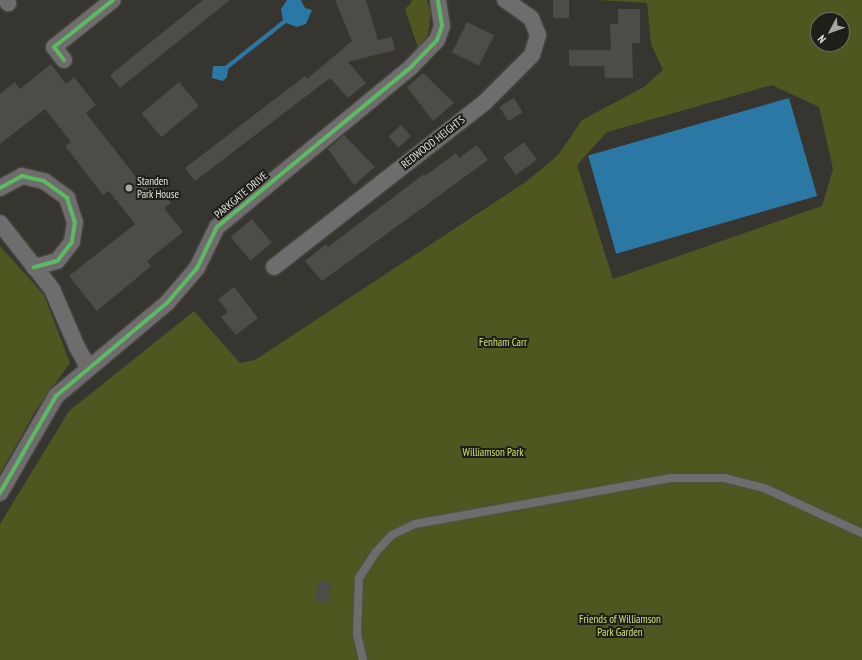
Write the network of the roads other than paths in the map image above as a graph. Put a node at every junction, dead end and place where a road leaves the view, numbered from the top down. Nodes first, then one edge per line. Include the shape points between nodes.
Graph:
1 (113, 0) edge
2 (438, 0) edge
3 (505, 0) edge
4 (64, 60) dead end
5 (0, 188) edge
6 (0, 223) edge
7 (34, 267) junction
8 (274, 267) dead end
9 (88, 367) junction
10 (0, 493) edge
11 (862, 533) edge
12 (363, 660) edge

1 - 4 street via 54,47
2 - 9 street, PARKGATE DRIVE via 442,26 437,40 411,67 217,227 197,268 167,303
3 - 8 street, REDWOOD HEIGHTS via 530,18 538,35 532,56 485,102
5 - 7 street via 22,176 44,181 68,198 75,222 72,242 57,261
6 - 7 street
7 - 9 street via 52,289 77,348
9 - 10 street, PARKGATE DRIVE via 56,396
11 - 12 lane via 764,488 724,478 672,478 415,524 392,535 375,553 359,578 356,598 357,634

